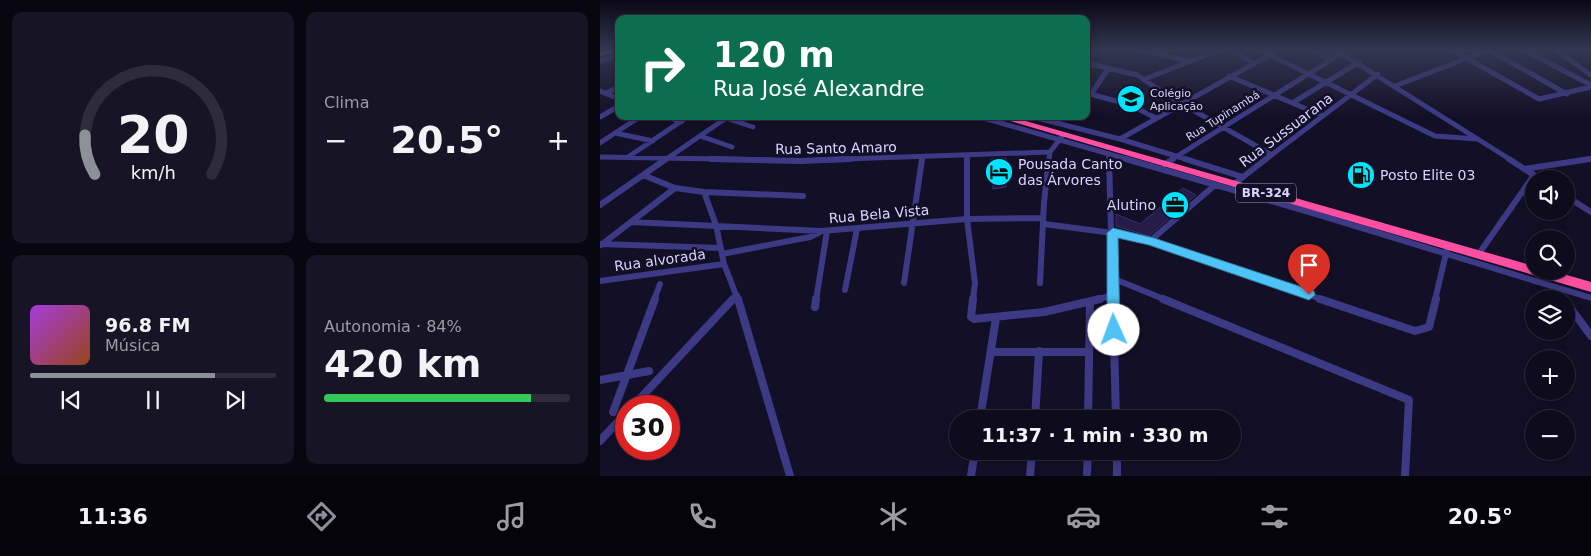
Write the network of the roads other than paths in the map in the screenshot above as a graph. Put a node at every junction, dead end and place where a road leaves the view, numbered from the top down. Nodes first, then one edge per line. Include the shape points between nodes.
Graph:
1 (1105, 72) edge
2 (1125, 72) edge
3 (1163, 72) edge
4 (1236, 72) edge
5 (1305, 72) edge
6 (1312, 72) edge
7 (1342, 72) edge
8 (1375, 72) edge
9 (1432, 72) edge
10 (1492, 72) edge
11 (1528, 72) edge
12 (1565, 72) edge
13 (1309, 74) junction
14 (1378, 74) junction
15 (1229, 76) junction
16 (1145, 79) junction
17 (1326, 82) junction
18 (1397, 86) junction
19 (1591, 86) edge
20 (615, 89) edge
21 (600, 91) edge
22 (1090, 92) edge
23 (1090, 93) edge
24 (606, 94) junction
25 (1276, 94) junction
26 (1567, 94) junction
27 (1350, 95) junction
28 (615, 97) edge
29 (1294, 102) junction
30 (1182, 104) junction
31 (615, 108) edge
32 (1323, 116) junction
33 (600, 117) edge
34 (1156, 118) junction
35 (635, 120) edge
36 (676, 120) edge
37 (684, 120) edge
38 (724, 120) edge
39 (736, 120) edge
40 (991, 120) edge
41 (1044, 120) edge
42 (681, 122) junction
43 (753, 127) dead end
44 (1224, 127) junction
45 (615, 133) junction
46 (700, 136) junction
47 (1061, 139) junction
48 (1120, 139) junction
49 (1479, 139) junction
50 (653, 141) junction
51 (600, 143) edge
52 (732, 147) dead end
53 (1050, 152) junction
54 (967, 155) junction
55 (1272, 155) junction
56 (1109, 156) junction
57 (600, 157) edge
58 (922, 157) junction
59 (1177, 157) junction
60 (627, 158) junction
61 (667, 158) junction
62 (1591, 159) edge
63 (1165, 164) junction
64 (1524, 169) joint
65 (643, 175) junction
66 (1238, 180) junction
67 (1215, 186) junction
68 (675, 188) junction
69 (1525, 188) edge
70 (704, 192) junction
71 (803, 196) dead end
72 (1575, 202) edge
73 (600, 206) edge
74 (1591, 212) edge
75 (967, 219) junction
76 (1044, 221) junction
77 (631, 222) junction
78 (716, 225) junction
79 (914, 225) junction
80 (857, 229) junction
81 (824, 231) junction
82 (1113, 233) junction
83 (1150, 241) junction
84 (600, 245) edge
85 (721, 251) junction
86 (1448, 251) junction
87 (1478, 255) junction
88 (724, 264) junction
89 (1525, 268) edge
90 (1112, 278) junction
91 (1566, 280) edge
92 (600, 281) edge
93 (904, 283) dead end
94 (1040, 283) dead end
95 (660, 284) dead end
96 (1555, 287) junction
97 (1591, 287) edge
98 (845, 290) dead end
99 (1557, 290) edge
100 (737, 295) junction
101 (1113, 295) junction
102 (1591, 298) edge
103 (1090, 302) junction
104 (815, 307) dead end
105 (1575, 314) edge
106 (996, 318) junction
107 (1591, 336) edge
108 (1039, 351) junction
109 (991, 352) junction
110 (1089, 352) junction
111 (649, 371) dead end
112 (626, 375) junction
113 (600, 380) edge
114 (642, 395) edge
115 (981, 410) edge
116 (1035, 410) edge
117 (1088, 410) edge
118 (1116, 410) edge
119 (613, 412) dead end
120 (615, 425) edge
121 (600, 441) edge
122 (974, 460) edge
123 (1031, 460) edge
124 (1088, 460) edge
125 (1117, 460) edge
126 (1088, 473) dead end
127 (790, 476) edge
128 (971, 476) edge
129 (1030, 476) edge
130 (1117, 476) edge
131 (1406, 476) edge

1 - 22 street
2 - 16 street
3 - 16 street
4 - 15 street
5 - 13 street
6 - 13 street, Rua Tupinambá
7 - 17 street
8 - 14 street
9 - 18 street
10 - 26 street via 1540,100
11 - 26 street
12 - 19 street
13 - 17 street
13 - 25 street, Rua Tupinambá
14 - 18 street
14 - 27 street, Rua Sussuarana
15 - 25 street
15 - 30 street
16 - 30 street
17 - 27 street
17 - 29 street
18 - 49 street
19 - 26 street
20 - 24 street
21 - 24 street
23 - 34 street via 1128,104
24 - 28 street
25 - 29 street
25 - 44 street, Rua Tupinambá
27 - 32 street, Rua Sussuarana
27 - 49 street via 1439,137
29 - 32 street
30 - 34 street
30 - 44 street
31 - 33 street
32 - 55 street, Rua Sussuarana
34 - 48 street
35 - 45 street
36 - 42 street
37 - 42 street
38 - 46 street
39 - 43 street
40 - 47 street
41 - 47 highway, BR-324
41 - 48 street
42 - 50 street
44 - 55 street
44 - 59 street, Rua Tupinambá
45 - 50 street
45 - 51 street
46 - 52 street
46 - 61 street
47 - 53 street
47 - 56 street
47 - 63 highway, BR-324
48 - 59 street
49 - 64 street
50 - 60 street
53 - 54 street, Rua Santo Amaro
53 - 76 street
54 - 58 street, Rua Santo Amaro
54 - 75 street
55 - 66 street, Rua Sussuarana
56 - 67 street
56 - 82 street
57 - 60 street, Rua Santo Amaro
58 - 61 street, Rua Santo Amaro via 801,161
58 - 79 street
59 - 63 street, Rua Tupinambá
59 - 66 street
60 - 61 street, Rua Santo Amaro
61 - 65 street
62 - 64 street
63 - 66 highway, BR-324
65 - 68 street
65 - 73 street
66 - 86 highway, BR-324
67 - 83 street
67 - 86 street
68 - 70 street
68 - 77 street
69 - 87 street
70 - 71 street
70 - 78 street
72 - 74 street
75 - 76 street, Rua Bela Vista
75 - 79 street, Rua Bela Vista
75 - 106 street via 975,283 971,317
76 - 82 street, Rua Bela Vista
76 - 94 street
77 - 78 street, Rua Bela Vista
77 - 84 street
78 - 81 street, Rua Bela Vista
78 - 85 street
79 - 80 street, Rua Bela Vista
79 - 93 street
80 - 81 street, Rua Bela Vista
80 - 98 street
81 - 85 street, Rua alvorada via 810,237
81 - 104 street
82 - 83 street, Rua Bela Vista
82 - 90 street
83 - 86 street, Rua Bela Vista via 1415,331 1429,327
84 - 85 street, Rua alvorada
85 - 88 street
86 - 87 highway, BR-324
86 - 96 street
87 - 89 highway, BR-324
88 - 92 street, Rua alvorada
88 - 100 street
90 - 101 street
90 - 131 street via 1409,400
91 - 97 highway, BR-324
95 - 112 street
96 - 99 street
96 - 102 street
100 - 114 street
100 - 127 street
101 - 103 street
101 - 118 street
103 - 106 street
103 - 110 street
105 - 107 street
106 - 109 street
108 - 109 street
108 - 110 street
108 - 116 street
109 - 115 street
110 - 117 street
111 - 112 street
112 - 113 street
112 - 119 street
120 - 121 street
122 - 128 street
123 - 129 street
124 - 126 street
125 - 130 street

